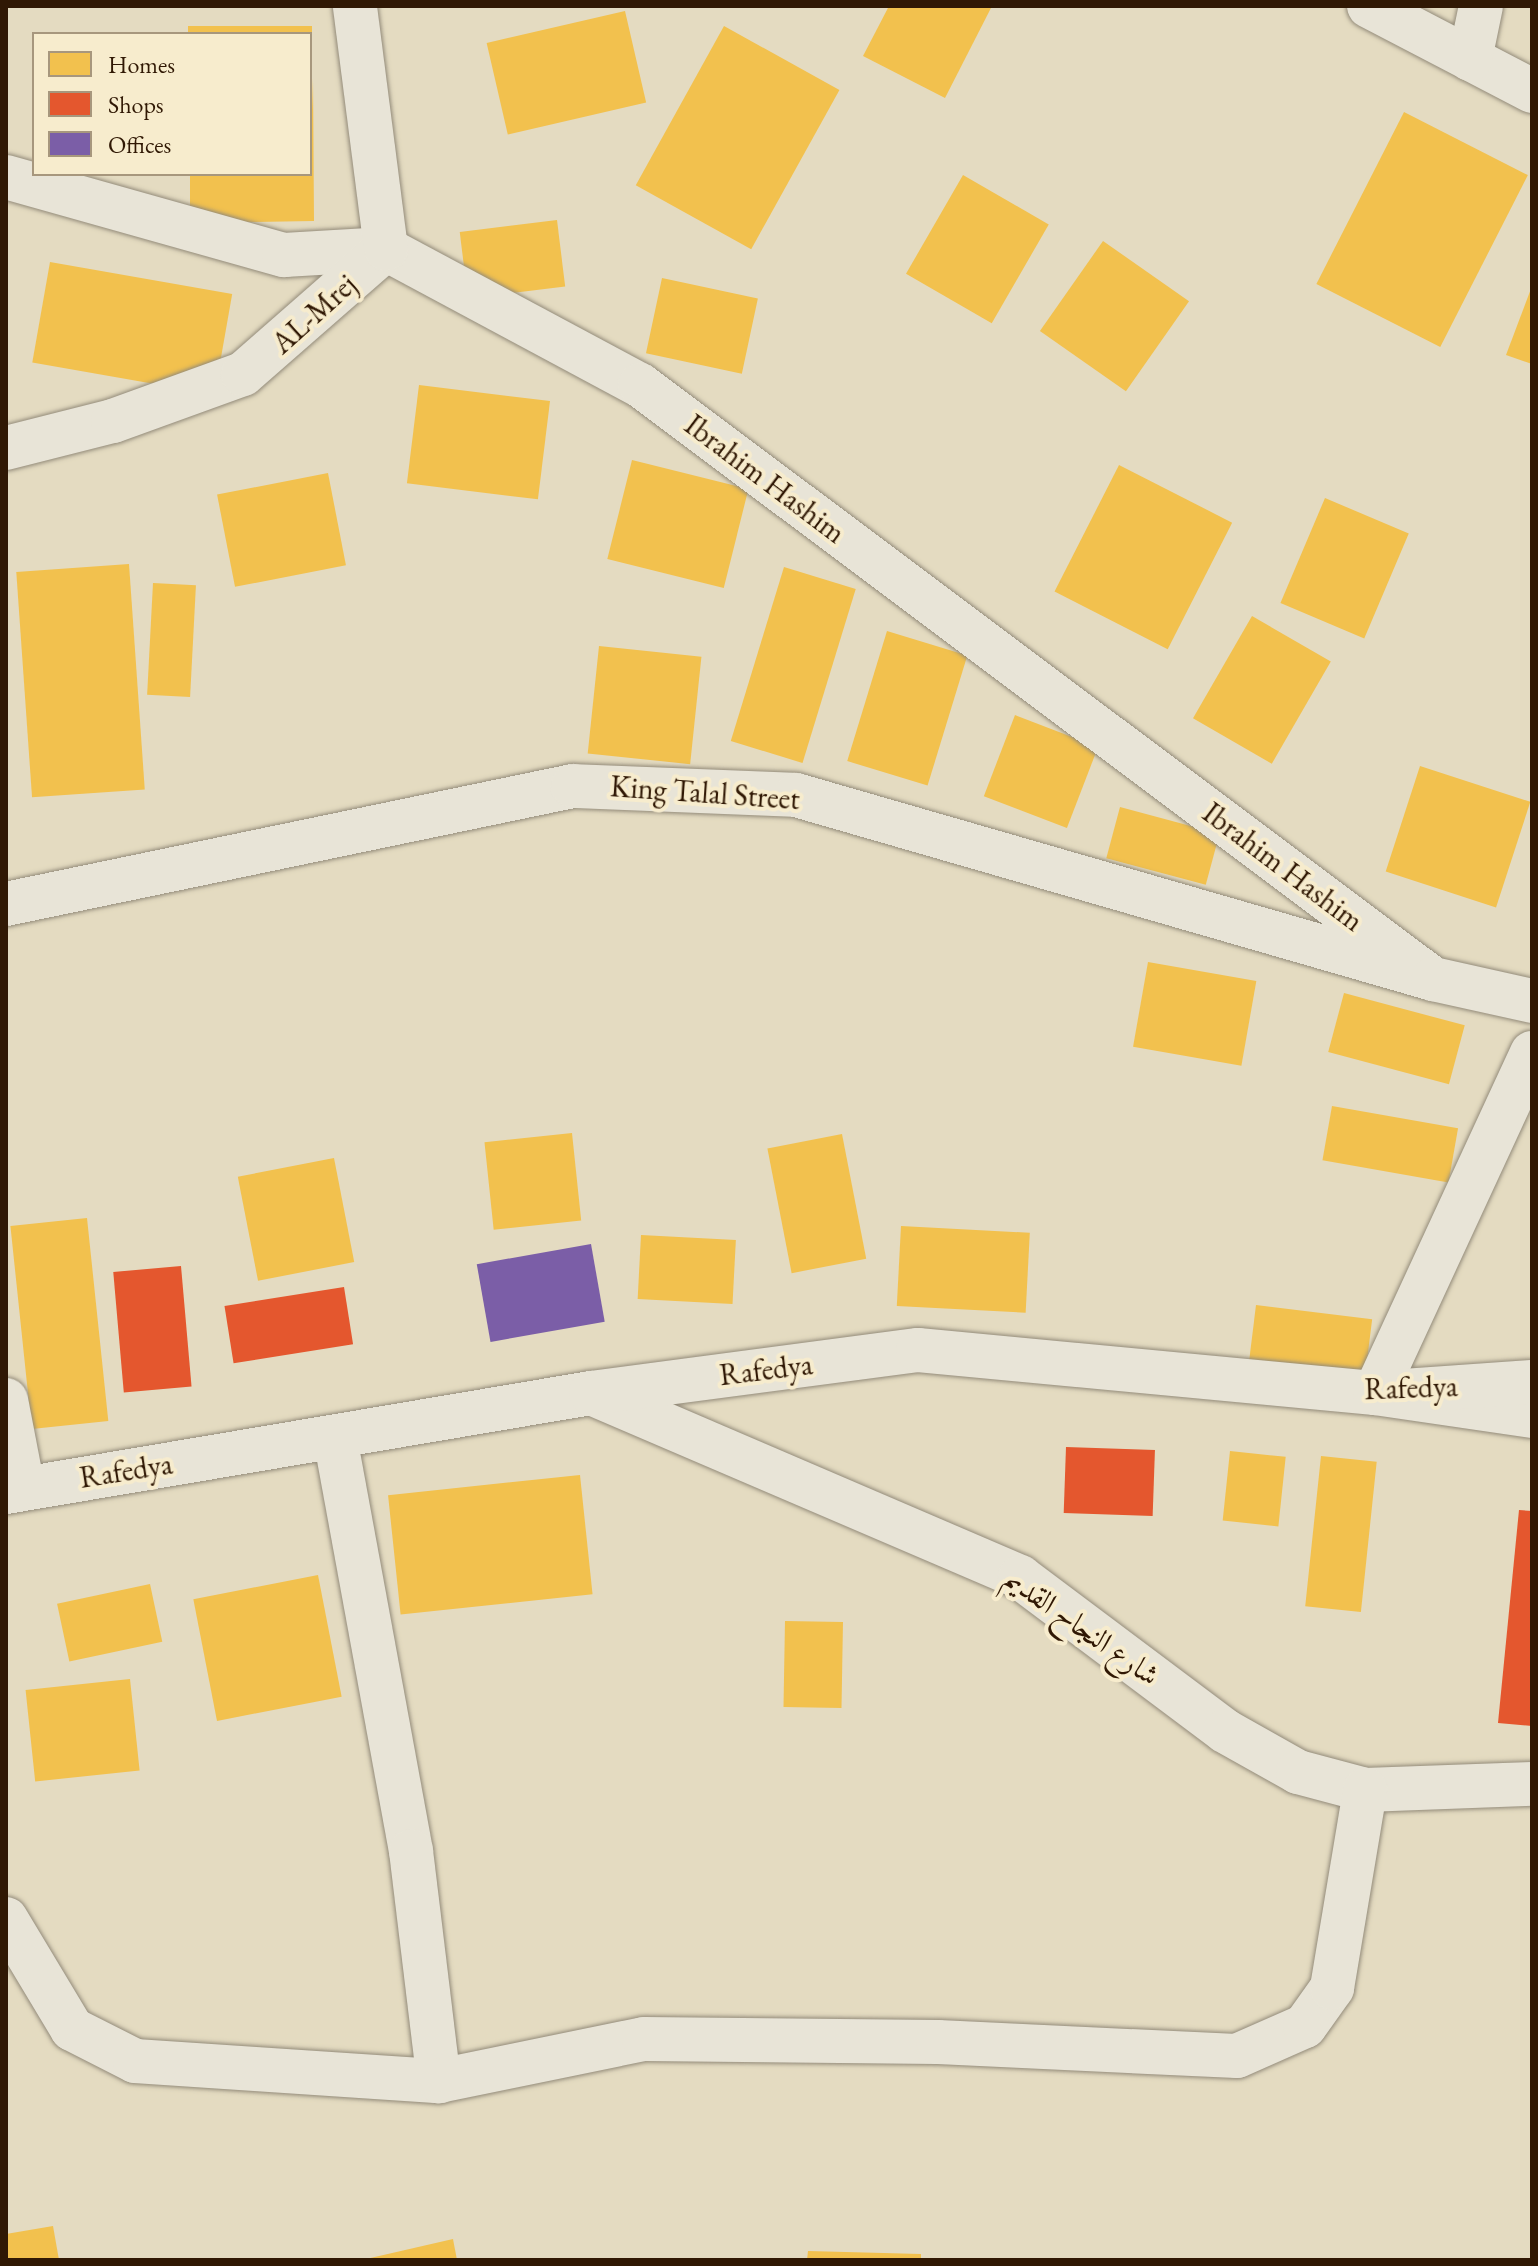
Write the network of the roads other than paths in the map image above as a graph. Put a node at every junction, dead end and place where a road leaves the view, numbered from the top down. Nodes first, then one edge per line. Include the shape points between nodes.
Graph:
1 (355, 6) edge
2 (1369, 6) edge
3 (1481, 6) edge
4 (1470, 59) junction
5 (1532, 91) edge
6 (6, 177) edge
7 (386, 249) junction
8 (6, 448) edge
9 (6, 904) edge
10 (1433, 979) junction
11 (1532, 1001) edge
12 (1532, 1053) edge
13 (1532, 1382) edge
14 (591, 1393) junction
15 (1375, 1393) junction
16 (6, 1400) edge
17 (1532, 1416) edge
18 (335, 1437) junction
19 (14, 1490) edge
20 (1532, 1784) edge
21 (1365, 1790) junction
22 (6, 1919) edge
23 (439, 2081) junction

1 - 7 street
2 - 4 street
3 - 4 street
4 - 5 street
6 - 7 street via 284,255
7 - 8 street, AL-Mrej via 243,374 113,421
7 - 10 street, Ibrahim Hashim via 640,385
9 - 10 street, King Talal Street via 573,786 796,795
10 - 11 street, King Talal Street
12 - 15 street
13 - 15 street, Rafedya
14 - 15 street, Rafedya via 918,1350
14 - 18 street, Rafedya
14 - 21 street, شارع النجاح القديم via 1020,1577 1262,1755
15 - 17 street
16 - 19 street
18 - 19 street, Rafedya
18 - 23 street via 411,1851
20 - 21 street, شارع النجاح القديم
21 - 23 street via 1332,1988 1305,2026 1264,2050 1237,2056 938,2042 644,2039
22 - 23 street via 72,2029 111,2054 265,2075

